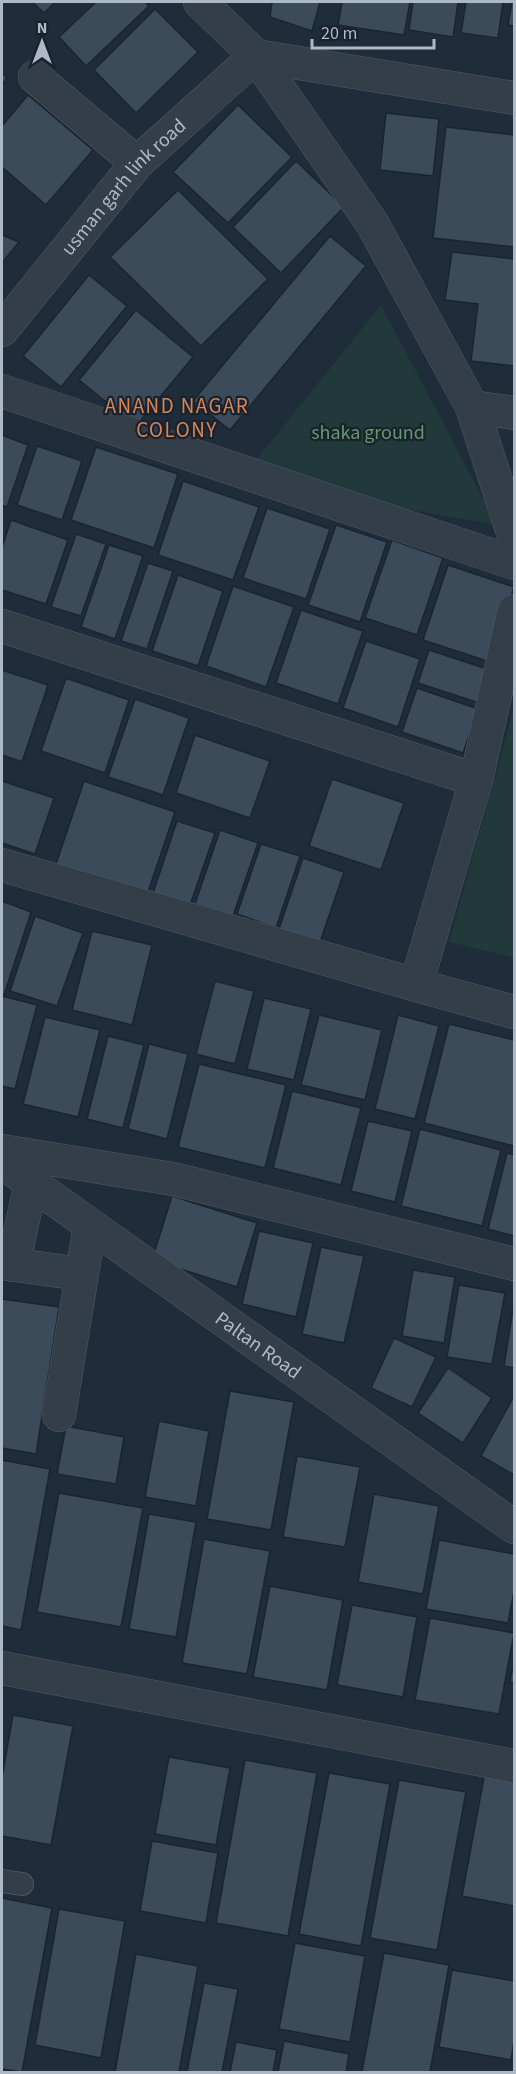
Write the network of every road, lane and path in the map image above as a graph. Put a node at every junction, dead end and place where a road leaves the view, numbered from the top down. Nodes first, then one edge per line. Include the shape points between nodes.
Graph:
1 (200, 2) edge
2 (256, 56) junction
3 (35, 77) dead end
4 (514, 98) edge
5 (137, 164) junction
6 (2, 330) edge
7 (2, 391) edge
8 (472, 407) junction
9 (514, 413) edge
10 (514, 536) edge
11 (514, 563) edge
12 (514, 611) edge
13 (2, 626) edge
14 (476, 780) junction
15 (2, 865) edge
16 (416, 985) junction
17 (514, 1012) edge
18 (2, 1151) edge
19 (2, 1162) edge
20 (31, 1183) junction
21 (90, 1225) junction
22 (7, 1264) edge
23 (514, 1264) edge
24 (81, 1274) junction
25 (59, 1415) dead end
26 (514, 1527) edge
27 (2, 1668) edge
28 (514, 1766) edge

1 - 2 street
2 - 4 street
2 - 5 street, usman garh link road
2 - 8 street via 372,223
3 - 5 street
5 - 6 street, usman garh link road
7 - 11 street
8 - 9 street
8 - 10 street
12 - 14 street
13 - 14 street
14 - 16 street
15 - 16 street
16 - 17 street
18 - 23 street via 173,1179
19 - 20 street, Paltan Road
20 - 21 street, Paltan Road
20 - 22 street
21 - 24 street
21 - 26 street, Paltan Road
22 - 24 street
24 - 25 street
27 - 28 street

